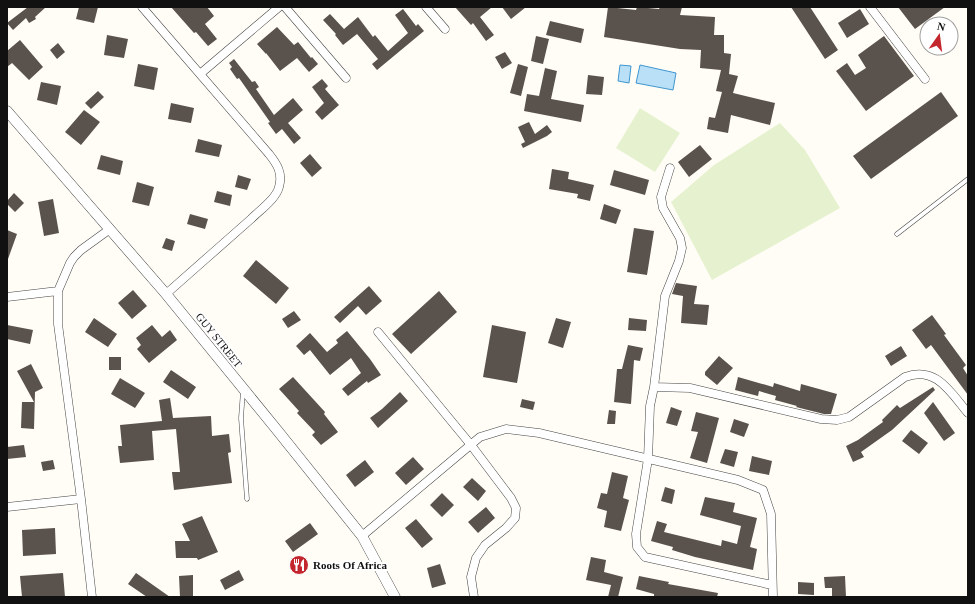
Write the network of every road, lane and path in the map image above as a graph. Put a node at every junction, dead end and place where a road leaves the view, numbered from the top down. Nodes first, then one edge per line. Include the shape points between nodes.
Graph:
1 (142, 7) edge
2 (279, 7) edge
3 (285, 7) edge
4 (426, 7) edge
5 (870, 7) edge
6 (445, 30) dead end
7 (200, 74) junction
8 (346, 78) dead end
9 (925, 79) dead end
10 (7, 111) edge
11 (670, 168) dead end
12 (968, 179) edge
13 (110, 230) junction
14 (897, 234) dead end
15 (58, 291) junction
16 (166, 294) junction
17 (7, 296) edge
18 (378, 332) dead end
19 (654, 387) junction
20 (244, 389) junction
21 (968, 413) edge
22 (470, 445) junction
23 (648, 459) junction
24 (81, 499) junction
25 (247, 499) dead end
26 (7, 507) edge
27 (362, 536) junction
28 (772, 585) junction
29 (92, 597) edge
30 (395, 597) edge
31 (474, 597) edge
32 (773, 597) edge

1 - 7 street
2 - 7 street
3 - 8 street
4 - 6 street
5 - 9 street
7 - 16 street via 278,166 281,175 279,188 273,198
10 - 13 street, GUY STREET
11 - 19 street via 662,197 663,208 680,238 682,248 665,296
12 - 14 lane
13 - 15 street via 74,257
13 - 16 street, GUY STREET
15 - 17 street
15 - 24 street via 58,324
16 - 20 street, GUY STREET
18 - 22 street
19 - 21 street via 690,388 821,419 837,420 849,416 905,377 924,373 940,381
19 - 23 street via 650,406
20 - 25 lane via 241,418
20 - 27 street, GUY STREET
22 - 23 street via 480,437 506,429
22 - 27 street
22 - 31 street via 516,508 515,518 485,545 476,558 471,577
23 - 28 street via 738,480 763,490 770,514
23 - 28 street via 636,534 637,548 645,557
24 - 26 street
24 - 29 street
27 - 30 street, GUY STREET
28 - 32 street

